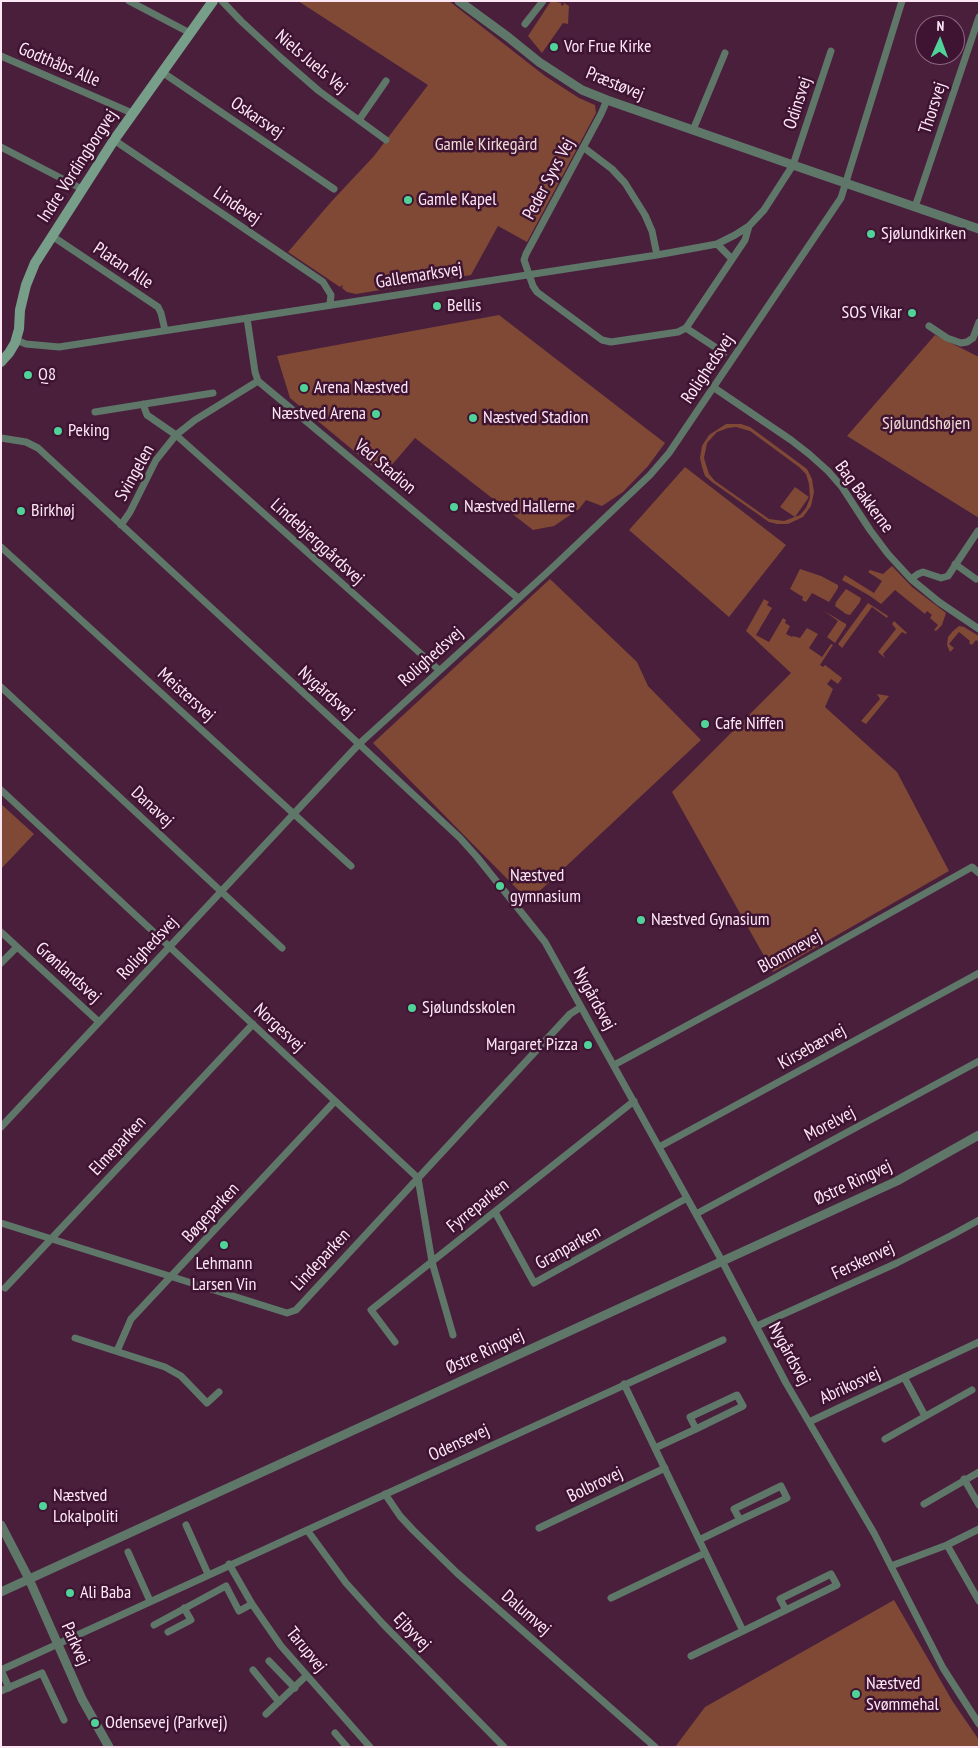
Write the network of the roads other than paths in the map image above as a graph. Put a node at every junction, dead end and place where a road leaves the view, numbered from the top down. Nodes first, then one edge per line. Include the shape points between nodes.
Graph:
1 (129, 1) edge
2 (213, 1) edge
3 (222, 1) edge
4 (458, 1) edge
5 (543, 1) edge
6 (902, 1) edge
7 (979, 17) edge
8 (525, 24) dead end
9 (190, 33) junction
10 (831, 51) dead end
11 (725, 53) dead end
12 (1, 56) edge
13 (162, 72) junction
14 (386, 81) dead end
15 (607, 100) junction
16 (132, 113) junction
17 (359, 120) junction
18 (693, 130) junction
19 (114, 140) junction
20 (386, 140) dead end
21 (1, 147) edge
22 (583, 147) junction
23 (793, 166) junction
24 (846, 184) junction
25 (82, 189) junction
26 (334, 189) dead end
27 (915, 207) junction
28 (749, 226) junction
29 (979, 229) edge
30 (52, 236) junction
31 (717, 244) junction
32 (657, 255) junction
33 (732, 259) junction
34 (529, 274) junction
35 (330, 304) junction
36 (247, 318) junction
37 (979, 322) edge
38 (929, 326) dead end
39 (686, 328) junction
40 (165, 330) junction
41 (16, 340) junction
42 (724, 354) dead end
43 (1, 362) edge
44 (258, 381) junction
45 (713, 387) junction
46 (213, 393) dead end
47 (143, 404) junction
48 (95, 412) dead end
49 (176, 435) junction
50 (1, 438) edge
51 (121, 525) junction
52 (978, 531) edge
53 (1, 546) edge
54 (955, 564) junction
55 (911, 579) junction
56 (976, 579) dead end
57 (518, 598) junction
58 (979, 629) edge
59 (439, 670) junction
60 (1, 687) edge
61 (359, 744) junction
62 (1, 790) edge
63 (294, 814) junction
64 (351, 866) dead end
65 (979, 873) edge
66 (221, 891) junction
67 (1, 932) edge
68 (170, 946) junction
69 (17, 947) junction
70 (282, 948) dead end
71 (1, 963) edge
72 (979, 973) edge
73 (581, 1007) junction
74 (100, 1022) junction
75 (253, 1024) junction
76 (979, 1061) edge
77 (614, 1066) junction
78 (335, 1101) junction
79 (634, 1101) junction
80 (1, 1128) edge
81 (979, 1134) edge
82 (659, 1147) junction
83 (418, 1178) junction
84 (687, 1198) junction
85 (495, 1212) junction
86 (696, 1214) junction
87 (979, 1220) edge
88 (1, 1223) edge
89 (52, 1239) junction
90 (722, 1261) junction
91 (432, 1262) junction
92 (172, 1276) junction
93 (5, 1288) dead end
94 (757, 1326) junction
95 (453, 1335) dead end
96 (75, 1338) dead end
97 (723, 1340) dead end
98 (395, 1342) dead end
99 (979, 1342) edge
100 (117, 1351) junction
101 (904, 1377) junction
102 (624, 1384) junction
103 (972, 1390) dead end
104 (218, 1392) dead end
105 (925, 1416) junction
106 (809, 1422) junction
107 (696, 1429) junction
108 (885, 1439) dead end
109 (655, 1448) junction
110 (665, 1468) junction
111 (979, 1472) edge
112 (964, 1480) junction
113 (385, 1494) junction
114 (924, 1504) dead end
115 (979, 1505) edge
116 (740, 1520) junction
117 (186, 1524) dead end
118 (1, 1526) edge
119 (539, 1528) dead end
120 (979, 1529) edge
121 (307, 1530) junction
122 (699, 1540) junction
123 (947, 1545) junction
124 (128, 1552) dead end
125 (705, 1552) junction
126 (230, 1564) junction
127 (891, 1566) junction
128 (208, 1574) junction
129 (29, 1579) junction
130 (1, 1592) edge
131 (611, 1598) dead end
132 (150, 1601) junction
133 (979, 1601) edge
134 (252, 1604) junction
135 (184, 1608) junction
136 (786, 1610) junction
137 (154, 1625) dead end
138 (743, 1630) junction
139 (168, 1632) dead end
140 (56, 1645) junction
141 (691, 1656) dead end
142 (269, 1661) dead end
143 (1, 1670) edge
144 (253, 1670) dead end
145 (306, 1676) junction
146 (9, 1688) junction
147 (295, 1688) junction
148 (1, 1691) edge
149 (279, 1702) junction
150 (266, 1714) dead end
151 (64, 1720) dead end
152 (979, 1724) edge
153 (335, 1733) dead end
154 (109, 1747) edge
155 (347, 1747) edge
156 (370, 1747) edge
157 (504, 1747) edge
158 (655, 1747) edge

1 - 9 street
2 - 9 main road, Indre Vordingborgvej
3 - 17 street, Niels Juels Vej via 281,58
4 - 15 street, Præstøvej via 564,79
5 - 8 street
6 - 24 street
7 - 27 street, Thorsvej
9 - 13 main road, Indre Vordingborgvej
10 - 23 street, Odinsvej
11 - 18 street
12 - 16 street, Godthåbs Alle
13 - 16 main road, Indre Vordingborgvej
13 - 26 street, Oskarsvej
14 - 17 street
15 - 18 street, Præstøvej
15 - 22 street, Peder Syvs Vej
16 - 19 main road, Indre Vordingborgvej
17 - 20 street, Niels Juels Vej
18 - 23 street, Præstøvej
19 - 25 main road, Indre Vordingborgvej
19 - 35 street, Lindevej via 323,282 331,295
21 - 25 street
22 - 32 street via 612,168 626,183 652,231
22 - 34 street, Peder Syvs Vej via 526,254 524,260
23 - 24 street, Præstøvej
23 - 28 street, Gallemarksvej via 764,210
24 - 27 street, Præstøvej
24 - 45 street, Rolighedsvej via 841,198
25 - 30 main road, Indre Vordingborgvej
27 - 29 street, Præstøvej
28 - 31 street, Gallemarksvej
28 - 33 street via 745,240
30 - 40 street, Platan Alle via 158,307
30 - 41 main road, Indre Vordingborgvej via 26,285
31 - 32 street, Gallemarksvej
31 - 33 street
32 - 34 street, Gallemarksvej
33 - 39 street
34 - 35 street, Gallemarksvej
34 - 39 street via 537,292 602,340 611,342
35 - 36 street, Gallemarksvej
36 - 40 street, Gallemarksvej
36 - 44 street
37 - 38 street via 973,338 961,343
39 - 42 street
40 - 41 street, Gallemarksvej via 59,347
41 - 43 main road, Indre Vordingborgvej
44 - 49 street, Svingelen
44 - 57 street, Ved Stadion
45 - 55 street, Bag Bakkerne via 791,440 828,471 888,554
45 - 57 street, Rolighedsvej via 669,454 650,475
46 - 47 street
47 - 48 street
47 - 49 street, Svingelen via 147,415
49 - 51 street, Svingelen via 156,460
49 - 59 street, Lindebjerggårdsvej
50 - 51 street, Nygårdsvej via 26,442 38,448
51 - 61 street, Nygårdsvej
52 - 54 street
53 - 63 street, Meistersvej
54 - 55 street via 944,578 922,572
54 - 56 street
55 - 58 street, Bag Bakkerne
57 - 59 street, Rolighedsvej
59 - 61 street, Rolighedsvej
60 - 66 street, Danavej
61 - 63 street, Rolighedsvej
61 - 73 street, Nygårdsvej via 477,857 544,942
62 - 68 street, Norgesvej
63 - 64 street, Meistersvej
63 - 66 street, Rolighedsvej
65 - 77 street, Blommevej via 972,867
66 - 68 street, Rolighedsvej
66 - 70 street, Danavej
67 - 69 street, Grønlandsvej
68 - 74 street, Rolighedsvej
68 - 75 street, Norgesvej
69 - 71 street, Grønlandsvej
69 - 74 street, Grønlandsvej
72 - 82 street, Kirsebærvej
73 - 77 street, Nygårdsvej
73 - 83 street, Lindeparken via 570,1014
74 - 80 street, Rolighedsvej
75 - 78 street, Norgesvej
75 - 89 street, Elmeparken
76 - 86 street, Morelvej
77 - 79 street, Nygårdsvej
78 - 83 street, Norgesvej
78 - 92 street, Bøgeparken
79 - 82 street, Nygårdsvej
79 - 85 street, Fyrreparken
81 - 90 street, Østre Ringvej via 897,1181
82 - 84 street, Nygårdsvej
83 - 91 street
83 - 92 street, Lindeparken via 296,1310 287,1313
84 - 85 street, Granparken via 534,1284
84 - 86 street, Nygårdsvej
85 - 91 street, Fyrreparken
86 - 90 street, Nygårdsvej
87 - 94 street, Ferskenvej via 897,1262
88 - 89 street, Lindeparken
89 - 92 street, Lindeparken
89 - 93 street, Elmeparken
90 - 94 street, Nygårdsvej
90 - 129 street, Østre Ringvej
91 - 95 street
91 - 98 street, Fyrreparken via 372,1310
92 - 100 street, Bøgeparken via 131,1319
94 - 106 street, Nygårdsvej
96 - 100 street
97 - 102 street, Odensevej
99 - 101 street, Abrikosvej
100 - 104 street via 165,1367 181,1376 207,1403
101 - 105 street, Abrikosvej
101 - 106 street, Abrikosvej
102 - 109 street
102 - 113 street, Odensevej
103 - 105 street
105 - 108 street
106 - 127 street, Nygårdsvej
107 - 107 street via 743,1406 737,1395 690,1417
107 - 109 street
109 - 110 street
110 - 119 street, Bolbrovej
110 - 122 street
111 - 112 street
112 - 114 street
112 - 115 street
113 - 121 street, Odensevej
113 - 158 street, Dalumvej via 412,1530 457,1573
116 - 116 street via 787,1498 781,1486 734,1508
116 - 122 street
117 - 128 street
118 - 129 street, Parkvej
120 - 123 street
121 - 126 street, Odensevej
121 - 157 street, Ejbyvej via 346,1583 383,1624
122 - 125 street
123 - 127 street
123 - 133 street
124 - 132 street
125 - 131 street
125 - 138 street
126 - 128 street, Odensevej
126 - 134 street, Tarupvej
127 - 152 street, Nygårdsvej via 943,1668
128 - 132 street, Odensevej
129 - 130 street, Østre Ringvej
129 - 140 street, Parkvej
132 - 140 street, Odensevej
134 - 135 street via 239,1611 226,1586
134 - 145 street, Tarupvej
135 - 137 street
135 - 139 street via 191,1620
136 - 136 street via 837,1586 831,1574 780,1599
136 - 138 street
138 - 141 street
140 - 143 street, Odensevej
140 - 154 street, Parkvej
142 - 147 street
143 - 146 street, Odensevej
144 - 149 street
145 - 147 street
145 - 156 street, Tarupvej
146 - 148 street
146 - 151 street via 42,1673
147 - 149 street
149 - 150 street
153 - 155 street

